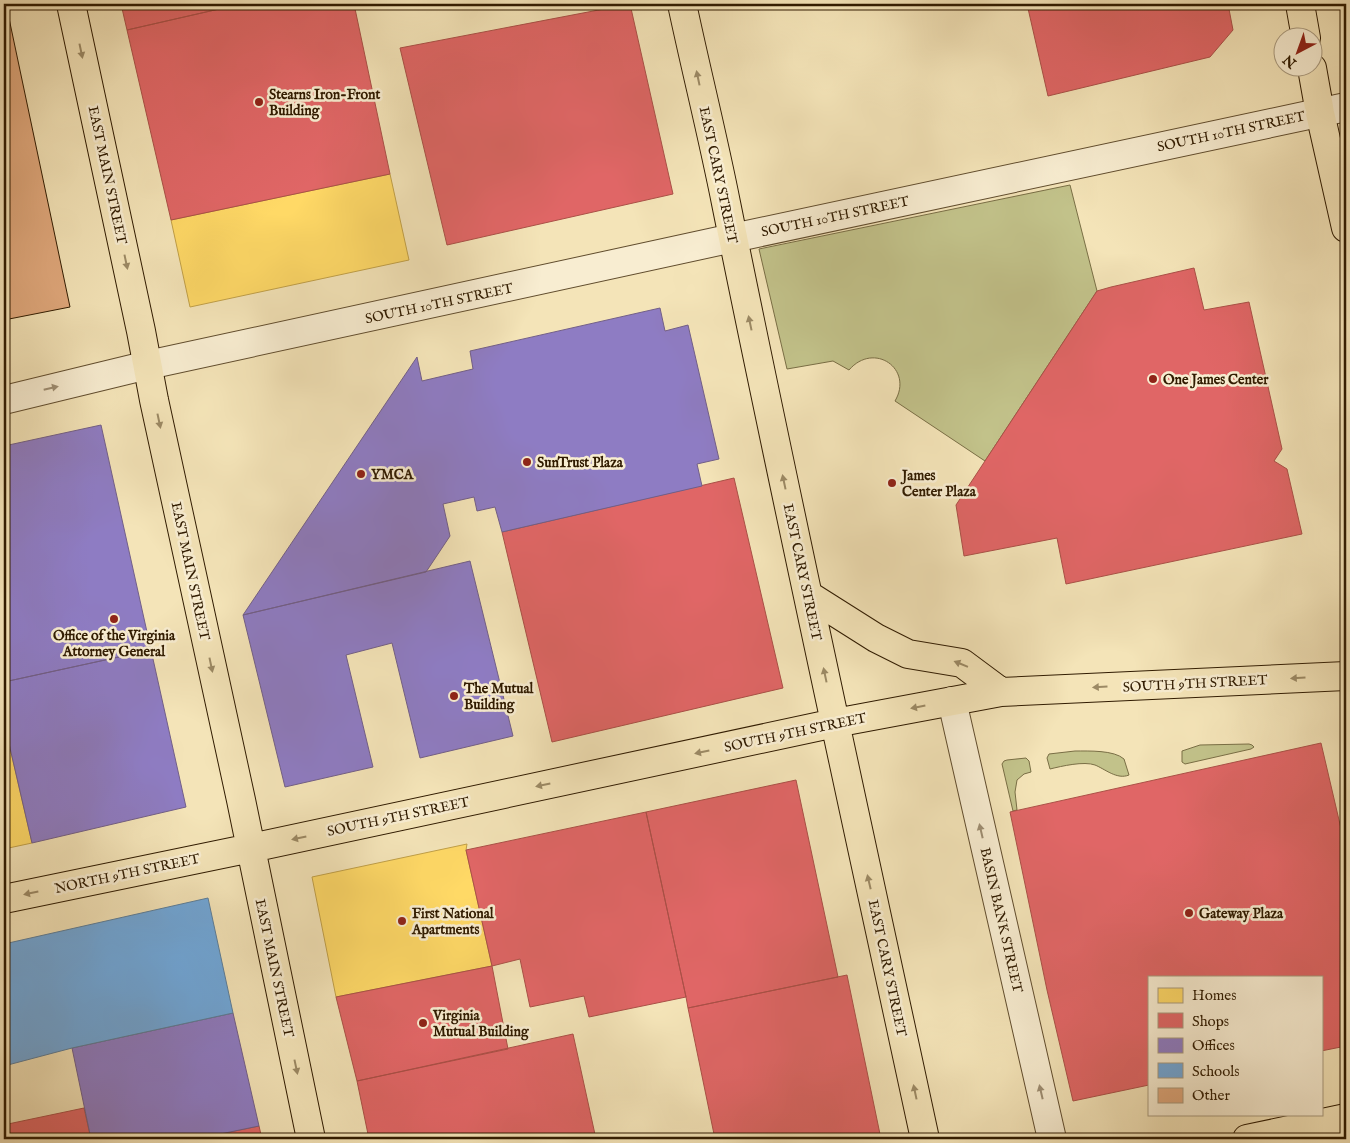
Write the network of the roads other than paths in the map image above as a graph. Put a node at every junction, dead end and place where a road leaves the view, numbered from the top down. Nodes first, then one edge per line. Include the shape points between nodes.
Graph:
1 (71, 4) edge
2 (682, 4) edge
3 (1300, 4) edge
4 (1304, 28) edge
5 (1314, 78) edge
6 (1346, 106) edge
7 (1320, 113) junction
8 (1346, 228) edge
9 (732, 238) junction
10 (148, 365) junction
11 (4, 400) edge
12 (808, 596) junction
13 (1346, 676) edge
14 (1001, 692) junction
15 (952, 701) junction
16 (835, 723) junction
17 (251, 848) junction
18 (4, 899) edge
19 (1346, 1118) edge
20 (311, 1139) edge
21 (925, 1139) edge
22 (1052, 1139) edge
23 (1247, 1139) edge

1 -> 10 main road, EAST MAIN STREET
9 -> 2 main road, EAST CARY STREET
3 - 4 main road
5 - 7 main road
6 - 7 street, SOUTH 10TH STREET
7 - 8 main road
7 - 9 street, SOUTH 10TH STREET
9 - 10 street, SOUTH 10TH STREET
12 -> 9 main road, EAST CARY STREET
11 -> 10 street, SOUTH 10TH STREET
10 -> 17 main road, EAST MAIN STREET
14 -> 12 main road via 962,662 908,654
16 -> 12 main road, EAST CARY STREET
13 -> 14 main road, SOUTH 9TH STREET
14 - 15 main road, SOUTH 9TH STREET
15 -> 16 main road, SOUTH 9TH STREET
22 -> 15 street, BASIN BANK STREET
16 -> 17 main road, SOUTH 9TH STREET
21 -> 16 main road, EAST CARY STREET
17 -> 18 main road, NORTH 9TH STREET
17 -> 20 main road, EAST MAIN STREET
19 - 23 main road

